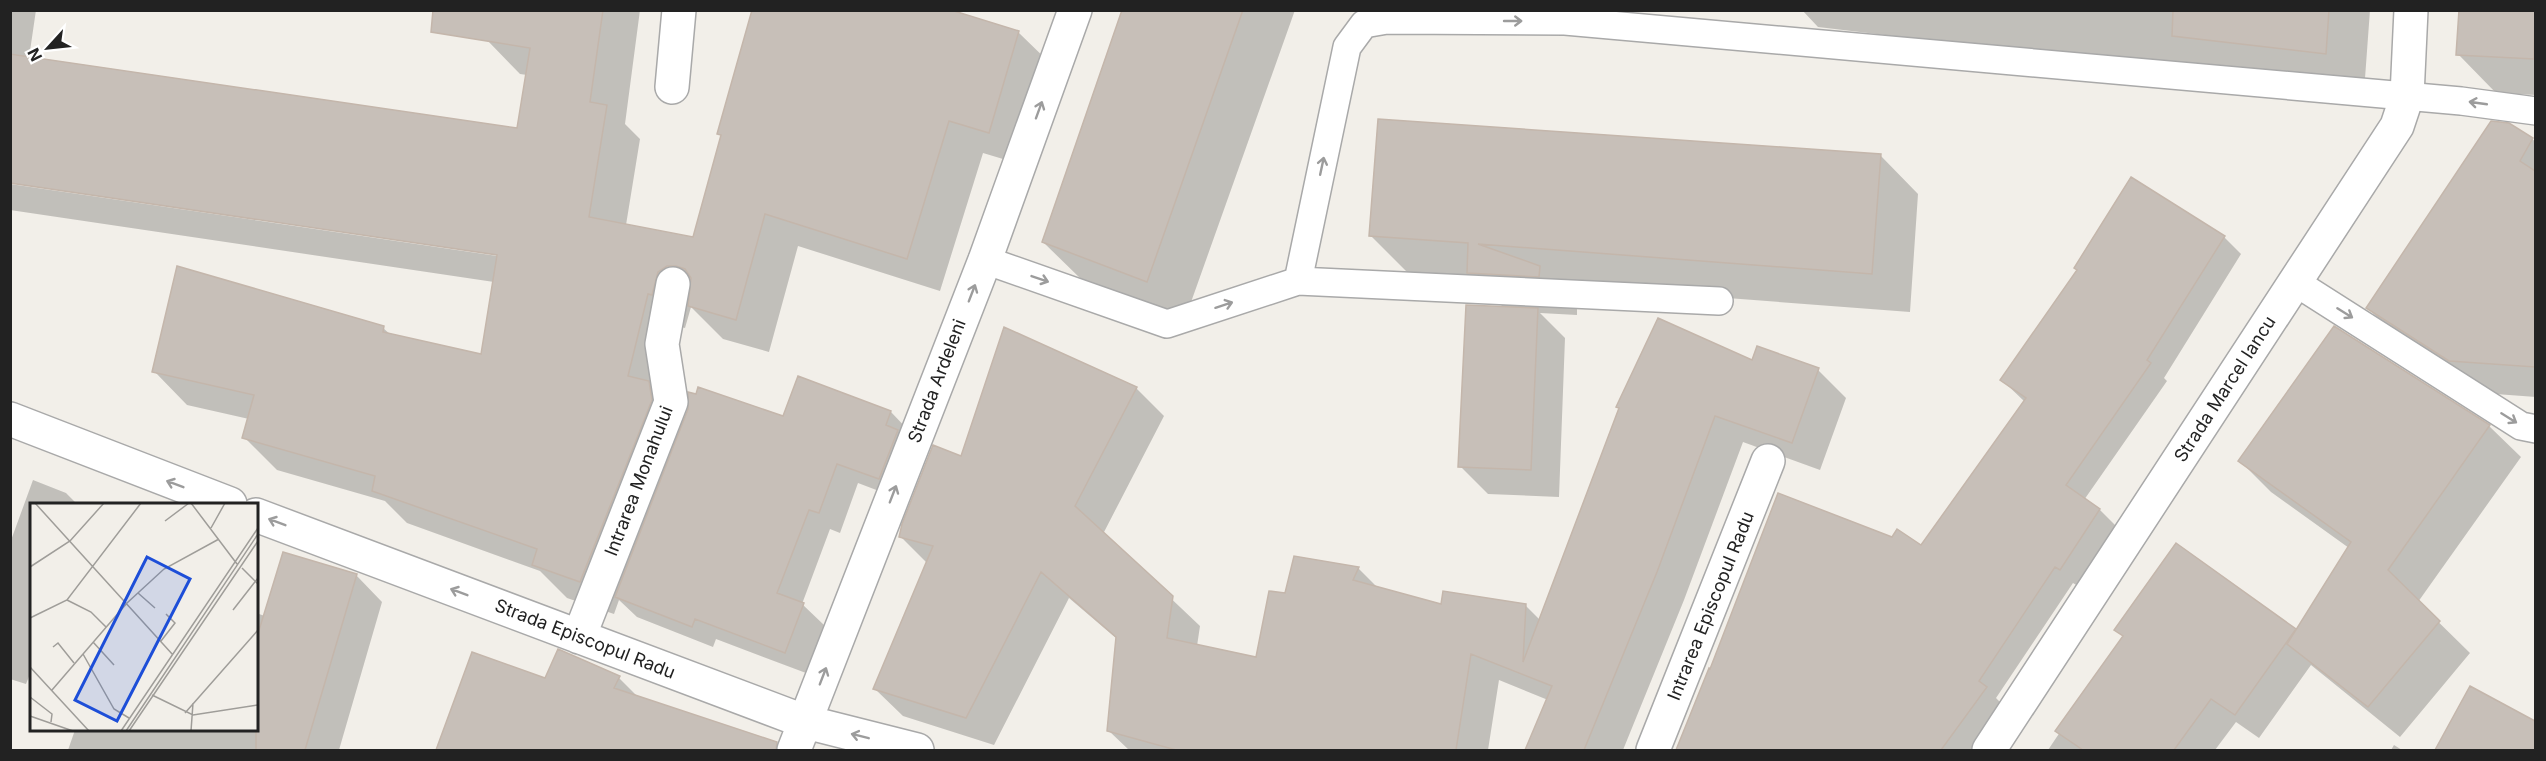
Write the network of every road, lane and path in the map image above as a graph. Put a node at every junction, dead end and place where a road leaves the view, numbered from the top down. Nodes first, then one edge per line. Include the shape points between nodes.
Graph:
1 (680, 10) edge
2 (1075, 10) edge
3 (2411, 10) edge
4 (672, 87) dead end
5 (2407, 96) junction
6 (2535, 111) edge
7 (984, 260) junction
8 (1298, 280) junction
9 (2295, 282) junction
10 (673, 284) dead end
11 (1719, 301) dead end
12 (10, 419) edge
13 (2535, 429) edge
14 (1768, 461) dead end
15 (227, 503) edge
16 (258, 515) edge
17 (579, 637) junction
18 (800, 736) edge
19 (917, 750) edge
20 (1653, 750) edge
21 (1989, 750) edge

1 - 4 street
7 -> 2 street, Strada Ardeleni
3 - 5 street, Strada Marcel Iancu
6 -> 5 lane
8 -> 5 lane via 1347,47 1364,24 1375,22 1565,21
5 - 9 street, Strada Marcel Iancu via 2397,126
7 -> 8 lane via 1167,324
18 -> 7 street, Strada Ardeleni
8 - 11 lane
9 -> 13 lane via 2522,426
9 - 21 street, Strada Marcel Iancu
10 - 17 street, Intrarea Monahului via 662,344 671,402
15 -> 12 street
14 - 20 street, Intrarea Episcopul Radu
17 -> 16 street, Strada Episcopul Radu
17 - 18 street, Strada Episcopul Radu
19 -> 18 street, Strada Episcopul Radu

